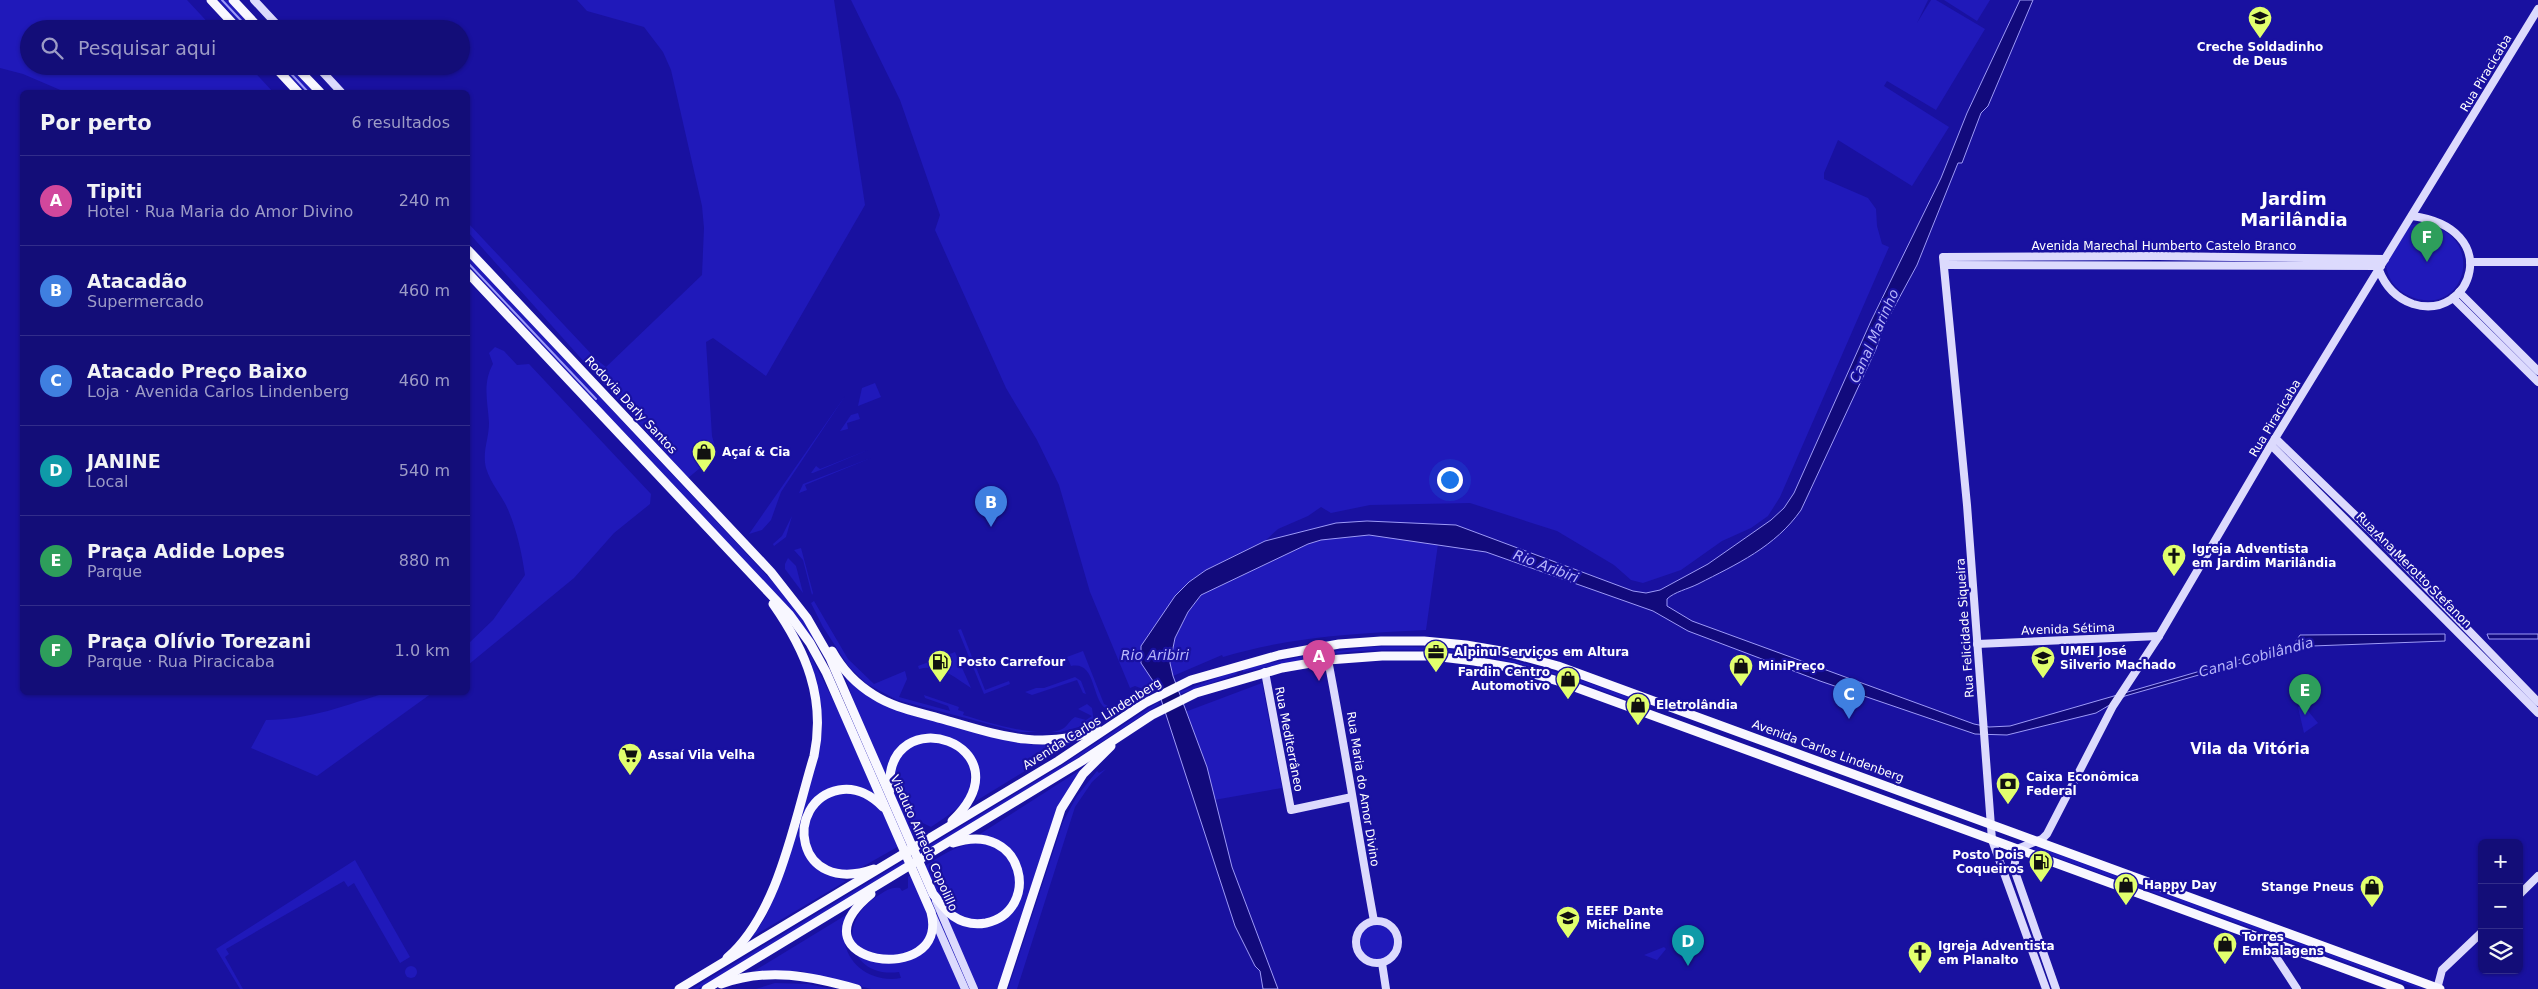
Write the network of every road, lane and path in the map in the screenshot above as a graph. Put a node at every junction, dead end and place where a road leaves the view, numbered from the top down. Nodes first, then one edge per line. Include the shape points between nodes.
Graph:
1 (212, 0) edge
2 (233, 0) edge
3 (254, 0) edge
4 (2538, 9) edge
5 (230, 20) edge
6 (252, 20) edge
7 (273, 20) edge
8 (282, 75) edge
9 (304, 75) edge
10 (325, 75) edge
11 (296, 90) edge
12 (318, 90) edge
13 (339, 90) edge
14 (2412, 216) junction
15 (470, 252) edge
16 (1944, 261) joint
17 (2470, 262) junction
18 (2538, 262) edge
19 (2382, 265) junction
20 (470, 275) edge
21 (2460, 292) junction
22 (2453, 298) junction
23 (2538, 371) edge
24 (2538, 382) edge
25 (2273, 442) junction
26 (758, 584) junction
27 (793, 599) junction
28 (2159, 636) junction
29 (1977, 644) junction
30 (1325, 646) junction
31 (1328, 660) junction
32 (1265, 672) junction
33 (2538, 702) edge
34 (847, 709) junction
35 (2538, 713) edge
36 (1117, 721) junction
37 (1130, 729) junction
38 (1352, 797) junction
39 (893, 802) junction
40 (887, 811) junction
41 (1991, 823) junction
42 (938, 834) junction
43 (2022, 835) junction
44 (1992, 840) junction
45 (2038, 841) junction
46 (939, 848) junction
47 (2017, 849) junction
48 (891, 862) junction
49 (896, 874) junction
50 (2538, 876) edge
51 (2523, 891) edge
52 (933, 894) junction
53 (931, 912) junction
54 (1374, 921) junction
55 (2478, 936) edge
56 (2265, 940) junction
57 (924, 960) dead end
58 (857, 961) dead end
59 (1382, 963) junction
60 (709, 972) junction
61 (679, 989) edge
62 (708, 989) edge
63 (857, 989) edge
64 (965, 989) edge
65 (974, 989) edge
66 (1002, 989) edge
67 (1386, 989) edge
68 (2046, 989) edge
69 (2056, 989) edge
70 (2297, 989) edge
71 (2400, 989) edge
72 (2438, 989) edge

1 - 5 main road
2 - 6 main road
3 - 7 street
4 - 14 street, Rua Piracicaba
8 - 11 main road
9 - 12 main road
10 - 13 street
14 - 17 street via 2435,221 2453,230 2466,245
14 - 19 street, Rua Piracicaba
15 - 27 main road, Rodovia Darly Santos
16 - 19 street, Avenida Marechal Humberto Castelo Branco via 2213,256
16 - 29 street, Rua Felicidade Siqueira
17 - 18 street
17 - 21 street
19 - 22 street via 2392,291 2409,302 2435,306
19 - 25 street, Rua Piracicaba
20 - 26 main road
21 - 22 street
21 - 23 street
22 - 24 street
25 - 28 street, Rua Piracicaba
25 - 33 street, Rua Ana Merotto Stefanon via 2383,542
25 - 35 street, Rua Ana Merotto Stefanon
26 - 34 main road via 789,614 804,634
26 - 60 main road via 793,635 810,667 818,702 817,738 766,907 744,940
27 - 34 main road, Rodovia Darly Santos via 824,648
27 - 36 main road via 813,620 848,674 866,690 889,703 1026,740 1072,738
28 - 29 street, Avenida Sétima
28 - 45 street, Rua Piracicaba via 2114,704 2048,834
29 - 41 street, Rua Felicidade Siqueira
30 - 31 main road
30 - 36 main road, Avenida Carlos Lindenberg via 1241,664 1179,685
30 - 41 main road, Avenida Carlos Lindenberg via 1424,641 1482,647 1528,657
31 - 32 main road, Avenida Carlos Lindenberg
31 - 38 street, Rua Maria do Amor Divino via 1344,734
31 - 44 main road, Avenida Carlos Lindenberg via 1433,656 1479,661 1534,673
32 - 37 main road, Avenida Carlos Lindenberg via 1184,698
32 - 38 street, Rua Mediterrâneo via 1291,810
34 - 39 main road, Viaduto Alfredo Copolillo
34 - 40 main road, Viaduto Alfredo Copolillo
36 - 42 main road, Avenida Carlos Lindenberg via 1067,756
37 - 46 main road, Avenida Carlos Lindenberg
37 - 66 main road via 1083,774 1061,809
38 - 54 street, Rua Maria do Amor Divino
39 - 42 main road via 892,767 896,757 908,745 922,738 939,737 954,742 965,751 976,773 973,795 965,809
39 - 52 main road, Viaduto Alfredo Copolillo
40 - 48 main road via 864,793 847,789 835,791 824,796 812,808 804,837 816,862 836,874 859,874
40 - 53 main road, Viaduto Alfredo Copolillo
41 - 43 main road, Avenida Carlos Lindenberg
41 - 44 street, Rua Felicidade Siqueira
42 - 48 main road, Avenida Carlos Lindenberg
43 - 45 main road, Avenida Carlos Lindenberg
43 - 47 main road
44 - 47 main road, Avenida Carlos Lindenberg
44 - 68 street, Rua Felicidade Siqueira
45 - 47 street
45 - 72 main road, Avenida Carlos Lindenberg
46 - 49 main road, Avenida Carlos Lindenberg
46 - 52 main road via 969,839 993,842 1009,853 1016,864 1018,892 1002,916 988,922 973,923 958,919
47 - 56 main road, Avenida Carlos Lindenberg
47 - 69 street via 2014,869
48 - 60 main road, Avenida Carlos Lindenberg
49 - 58 main road via 861,902 852,915 848,936
49 - 62 main road, Avenida Carlos Lindenberg
50 - 51 street
52 - 65 street, Viaduto Alfredo Copolillo
53 - 57 main road via 933,940
53 - 64 street, Viaduto Alfredo Copolillo
54 - 59 street via 1389,925 1398,937 1395,953
54 - 59 street via 1366,923 1358,931 1356,947 1365,960
55 - 72 street via 2442,970
56 - 70 street
56 - 71 main road, Avenida Carlos Lindenberg
59 - 67 street
60 - 61 main road, Avenida Carlos Lindenberg
62 - 63 main road via 745,977 776,974 810,976

